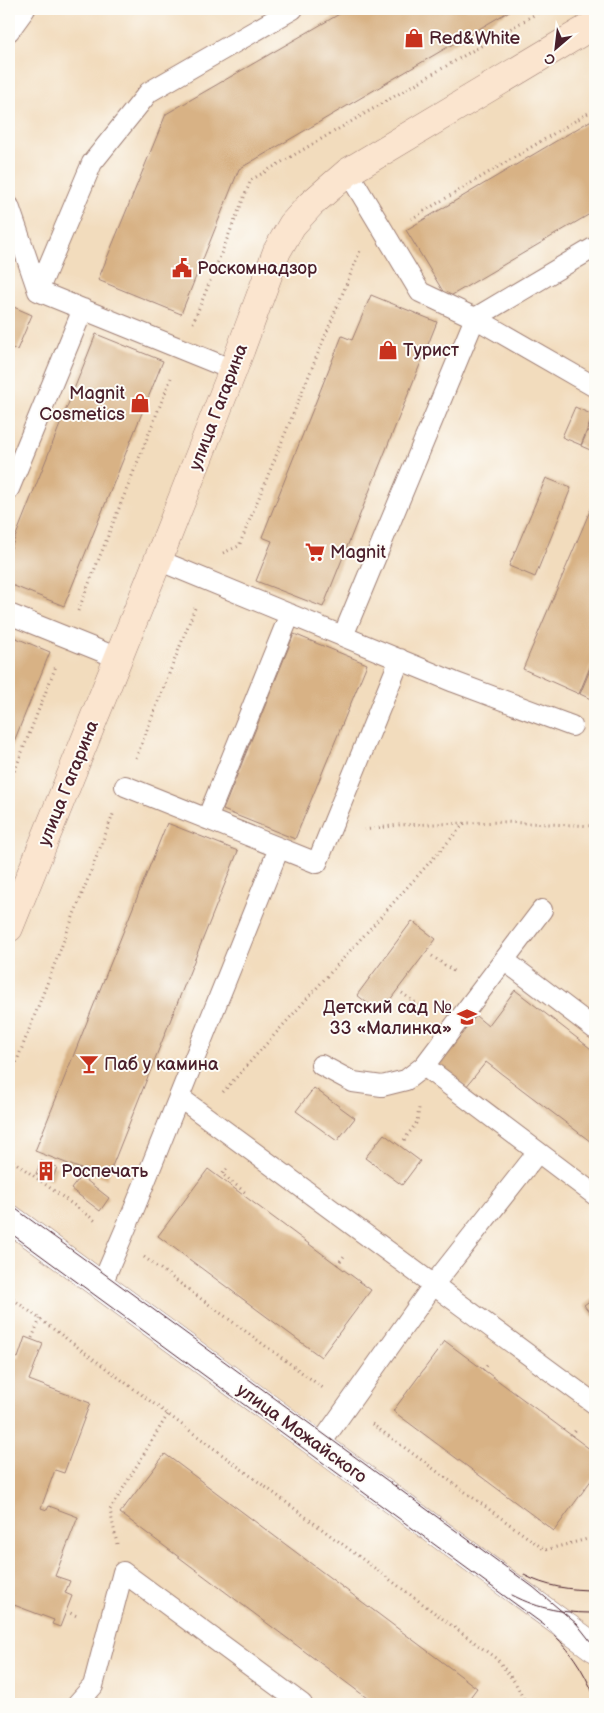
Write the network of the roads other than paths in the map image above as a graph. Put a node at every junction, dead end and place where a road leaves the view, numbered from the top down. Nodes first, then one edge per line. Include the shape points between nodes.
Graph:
1 (25, 9) edge
2 (293, 9) edge
3 (595, 24) edge
4 (9, 31) edge
5 (348, 172) junction
6 (9, 206) edge
7 (595, 247) edge
8 (38, 291) junction
9 (83, 309) junction
10 (475, 318) junction
11 (233, 370) junction
12 (595, 387) edge
13 (9, 489) edge
14 (158, 560) junction
15 (9, 614) edge
16 (290, 614) junction
17 (344, 636) junction
18 (118, 658) junction
19 (400, 659) junction
20 (572, 726) dead end
21 (124, 786) road end
22 (207, 819) junction
23 (279, 848) junction
24 (17, 885) edge
25 (542, 910) dead end
26 (9, 928) edge
27 (504, 960) junction
28 (595, 1029) edge
29 (321, 1065) dead end
30 (424, 1066) junction
31 (180, 1096) junction
32 (538, 1152) junction
33 (595, 1195) edge
34 (9, 1218) edge
35 (434, 1284) junction
36 (101, 1286) junction
37 (592, 1398) edge
38 (319, 1446) junction
39 (595, 1648) edge
40 (77, 1704) edge
41 (302, 1704) edge

1 - 4 lane
2 - 8 lane via 149,92 92,163
3 - 5 main road, улица Гагарина
5 - 10 lane via 420,292
5 - 11 main road, улица Гагарина via 292,225 277,251
6 - 8 lane
7 - 10 lane
8 - 9 lane
9 - 11 lane
9 - 13 lane
10 - 12 lane
10 - 17 lane
11 - 14 main road, улица Гагарина
14 - 16 lane
14 - 18 main road, улица Гагарина
15 - 18 lane
16 - 17 lane
16 - 22 lane
17 - 19 lane
18 - 24 main road, улица Гагарина
19 - 20 lane
19 - 23 lane via 317,863
21 - 22 lane
22 - 23 lane
23 - 31 lane
24 - 26 main road, улица Гагарина
25 - 27 lane
27 - 28 lane
27 - 30 lane
29 - 30 lane via 353,1082 382,1086 406,1080
30 - 32 lane
31 - 35 lane
31 - 36 lane
32 - 33 lane
32 - 35 lane
34 - 36 street, улица Можайского
35 - 37 lane
35 - 38 lane
36 - 38 street, улица Можайского
38 - 39 street, улица Можайского
40 - 41 lane via 93,1686 123,1572

